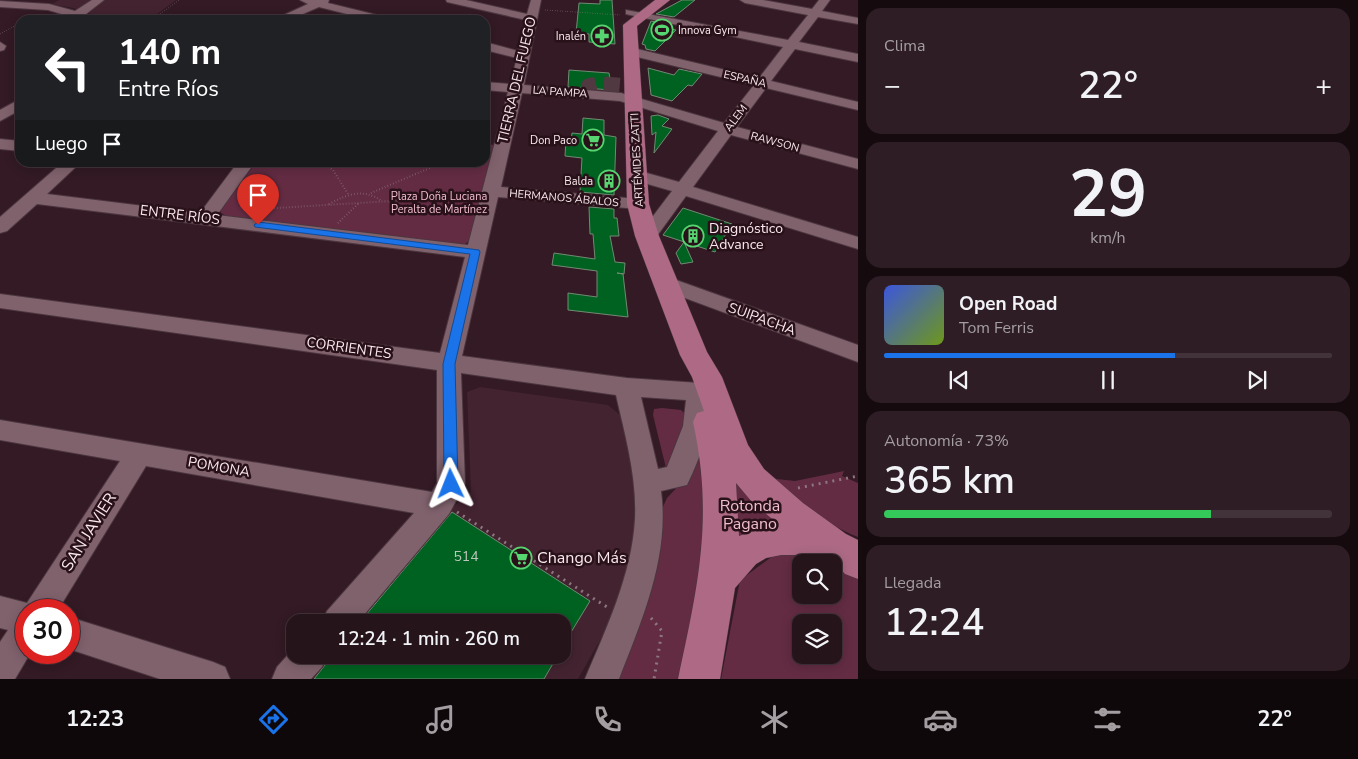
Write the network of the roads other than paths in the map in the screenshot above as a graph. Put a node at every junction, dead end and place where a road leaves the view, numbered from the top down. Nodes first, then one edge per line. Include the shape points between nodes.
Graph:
1 (99, 0) edge
2 (305, 0) edge
3 (451, 0) edge
4 (663, 0) edge
5 (745, 0) edge
6 (825, 0) edge
7 (323, 2) edge
8 (0, 4) edge
9 (534, 9) edge
10 (815, 13) junction
11 (78, 14) junction
12 (632, 14) edge
13 (81, 15) edge
14 (291, 15) edge
15 (368, 15) edge
16 (858, 21) edge
17 (792, 44) junction
18 (490, 47) edge
19 (633, 52) junction
20 (524, 56) junction
21 (858, 58) edge
22 (763, 83) junction
23 (490, 86) edge
24 (516, 89) junction
25 (634, 102) junction
26 (15, 106) edge
27 (858, 106) edge
28 (0, 117) edge
29 (728, 129) junction
30 (494, 139) edge
31 (0, 144) edge
32 (15, 146) edge
33 (858, 164) edge
34 (67, 167) edge
35 (244, 167) edge
36 (636, 175) junction
37 (682, 189) junction
38 (33, 198) junction
39 (488, 200) junction
40 (638, 204) junction
41 (0, 208) edge
42 (18, 211) junction
43 (205, 218) junction
44 (0, 226) edge
45 (647, 236) junction
46 (858, 242) edge
47 (475, 252) junction
48 (665, 283) junction
49 (0, 301) edge
50 (858, 354) edge
51 (694, 355) junction
52 (449, 364) junction
53 (628, 387) junction
54 (699, 392) junction
55 (0, 430) edge
56 (139, 454) junction
57 (647, 482) junction
58 (440, 502) junction
59 (849, 553) edge
60 (718, 579) junction
61 (47, 599) edge
62 (0, 612) edge
63 (345, 614) edge
64 (15, 616) edge
65 (80, 637) edge
66 (15, 648) edge
67 (302, 664) edge
68 (0, 672) edge
69 (213, 679) edge
70 (289, 679) edge
71 (602, 679) edge
72 (699, 679) edge

1 - 11 street
2 - 7 street
3 - 9 street
4 - 12 main road
5 - 10 street
6 - 10 street, ALEM
7 - 14 street
7 - 15 street
8 - 11 street via 49,7
9 - 20 street, TIERRA DEL FUEGO
10 - 16 street
10 - 17 street, ALEM
11 - 13 street
12 - 17 street
12 - 19 main road, ARTÉMIDES ZATTI
17 - 21 street
17 - 22 street, ALEM
18 - 20 street
19 - 22 street, ESPAÑA
19 - 25 main road, ARTÉMIDES ZATTI
20 - 24 street, TIERRA DEL FUEGO
22 - 27 street, ESPAÑA
22 - 29 street, ALEM
23 - 24 street, LA PAMPA
24 - 25 street, LA PAMPA via 621,97
24 - 30 street, TIERRA DEL FUEGO
25 - 29 street, RAWSON
25 - 36 main road, ARTÉMIDES ZATTI
26 - 28 street
29 - 33 street, RAWSON
29 - 37 street, ALEM
30 - 39 street, TIERRA DEL FUEGO
31 - 32 street
34 - 38 street
35 - 43 street
36 - 37 street
36 - 40 main road, ARTÉMIDES ZATTI
37 - 45 street, ALEM
37 - 46 street
38 - 42 street
38 - 43 street, ENTRE RÍOS
39 - 40 street, HERMANOS ÁBALOS
39 - 47 street, TIERRA DEL FUEGO
40 - 45 main road, ARTÉMIDES ZATTI
41 - 42 street
42 - 44 street
43 - 47 street, ENTRE RÍOS
45 - 48 main road, ARTÉMIDES ZATTI
47 - 52 street, TIERRA DEL FUEGO
48 - 50 street, SUIPACHA
48 - 51 main road, ARTÉMIDES ZATTI
49 - 52 street, CORRIENTES
51 - 54 main road, ARTÉMIDES ZATTI via 692,366
51 - 59 main road, ARTÉMIDES ZATTI via 704,368 734,450 748,474 766,494
52 - 53 street, CORRIENTES
52 - 58 street, TIERRA DEL FUEGO via 451,484
53 - 54 street, CORRIENTES
53 - 57 street
54 - 57 street via 696,426 677,477
54 - 60 main road, ARTÉMIDES ZATTI via 714,441 719,478 723,540
55 - 56 street, POMONA
56 - 58 street, POMONA
56 - 61 street, SAN JAVIER
57 - 71 street via 648,532 629,613
58 - 63 street, TIERRA DEL FUEGO
59 - 60 main road via 806,539 775,540 753,546
60 - 72 main road
62 - 64 street
65 - 69 street
66 - 68 street
67 - 70 street

